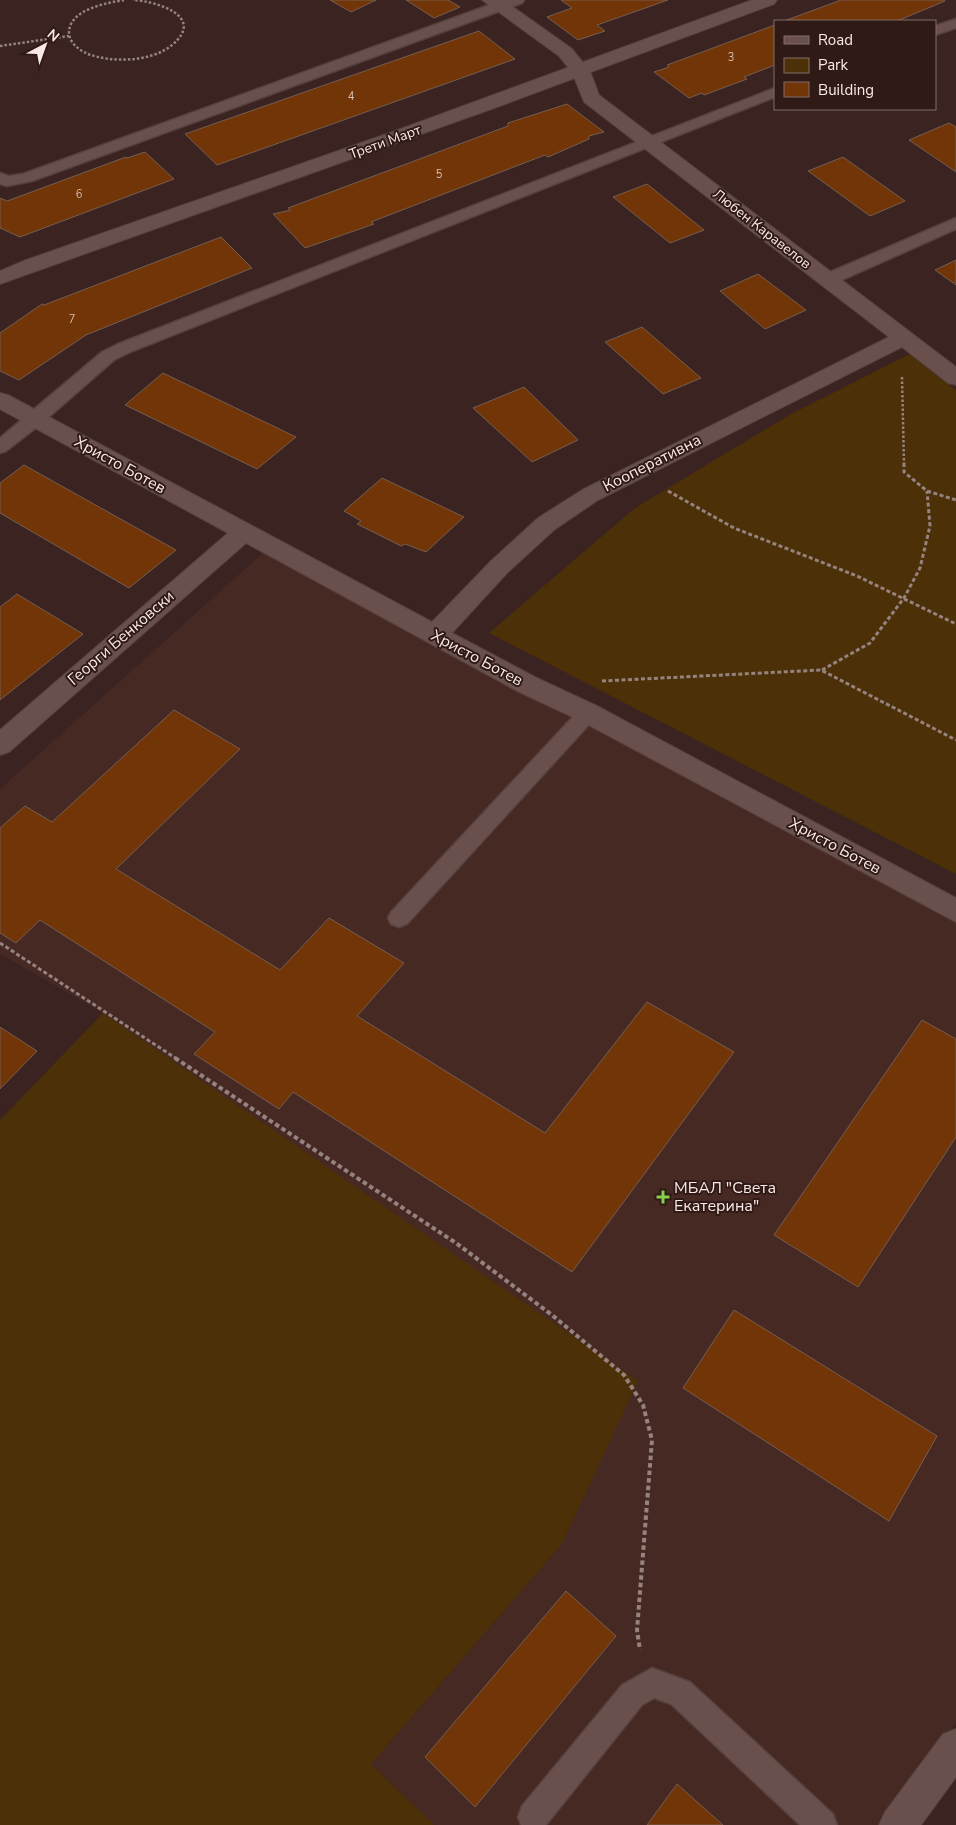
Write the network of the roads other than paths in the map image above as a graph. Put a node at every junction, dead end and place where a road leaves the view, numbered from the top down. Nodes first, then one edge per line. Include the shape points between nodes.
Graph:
1 (768, 0) edge
2 (503, 2) edge
3 (956, 23) edge
4 (936, 31) edge
5 (581, 71) junction
6 (774, 92) edge
7 (647, 141) junction
8 (0, 178) edge
9 (956, 223) edge
10 (0, 278) edge
11 (827, 280) junction
12 (902, 338) junction
13 (956, 378) edge
14 (0, 400) edge
15 (36, 419) junction
16 (0, 447) edge
17 (243, 533) junction
18 (435, 635) junction
19 (588, 713) junction
20 (0, 745) edge
21 (956, 910) edge
22 (399, 918) dead end
23 (956, 1747) edge
24 (533, 1817) dead end
25 (822, 1825) edge
26 (898, 1825) edge

1 - 5 street, Трети Март
2 - 5 street, Любен Каравелов via 565,52
2 - 8 lane via 26,178 7,181
3 - 4 lane
5 - 7 street, Любен Каравелов via 591,98
5 - 10 street, Трети Март
6 - 7 lane
7 - 11 street, Любен Каравелов
7 - 15 lane via 108,356
9 - 11 lane
11 - 12 street, Любен Каравелов
12 - 13 street, Любен Каравелов
12 - 18 street, Кооперативна via 590,495 546,524 499,567
14 - 15 street, Христо Ботев
15 - 16 lane
15 - 17 street, Христо Ботев
17 - 18 street, Христо Ботев
17 - 20 street, Георги Бенковски
18 - 19 street, Христо Ботев
19 - 21 street, Христо Ботев
19 - 22 lane
23 - 26 street
24 - 25 lane via 632,1695 652,1683 680,1692

